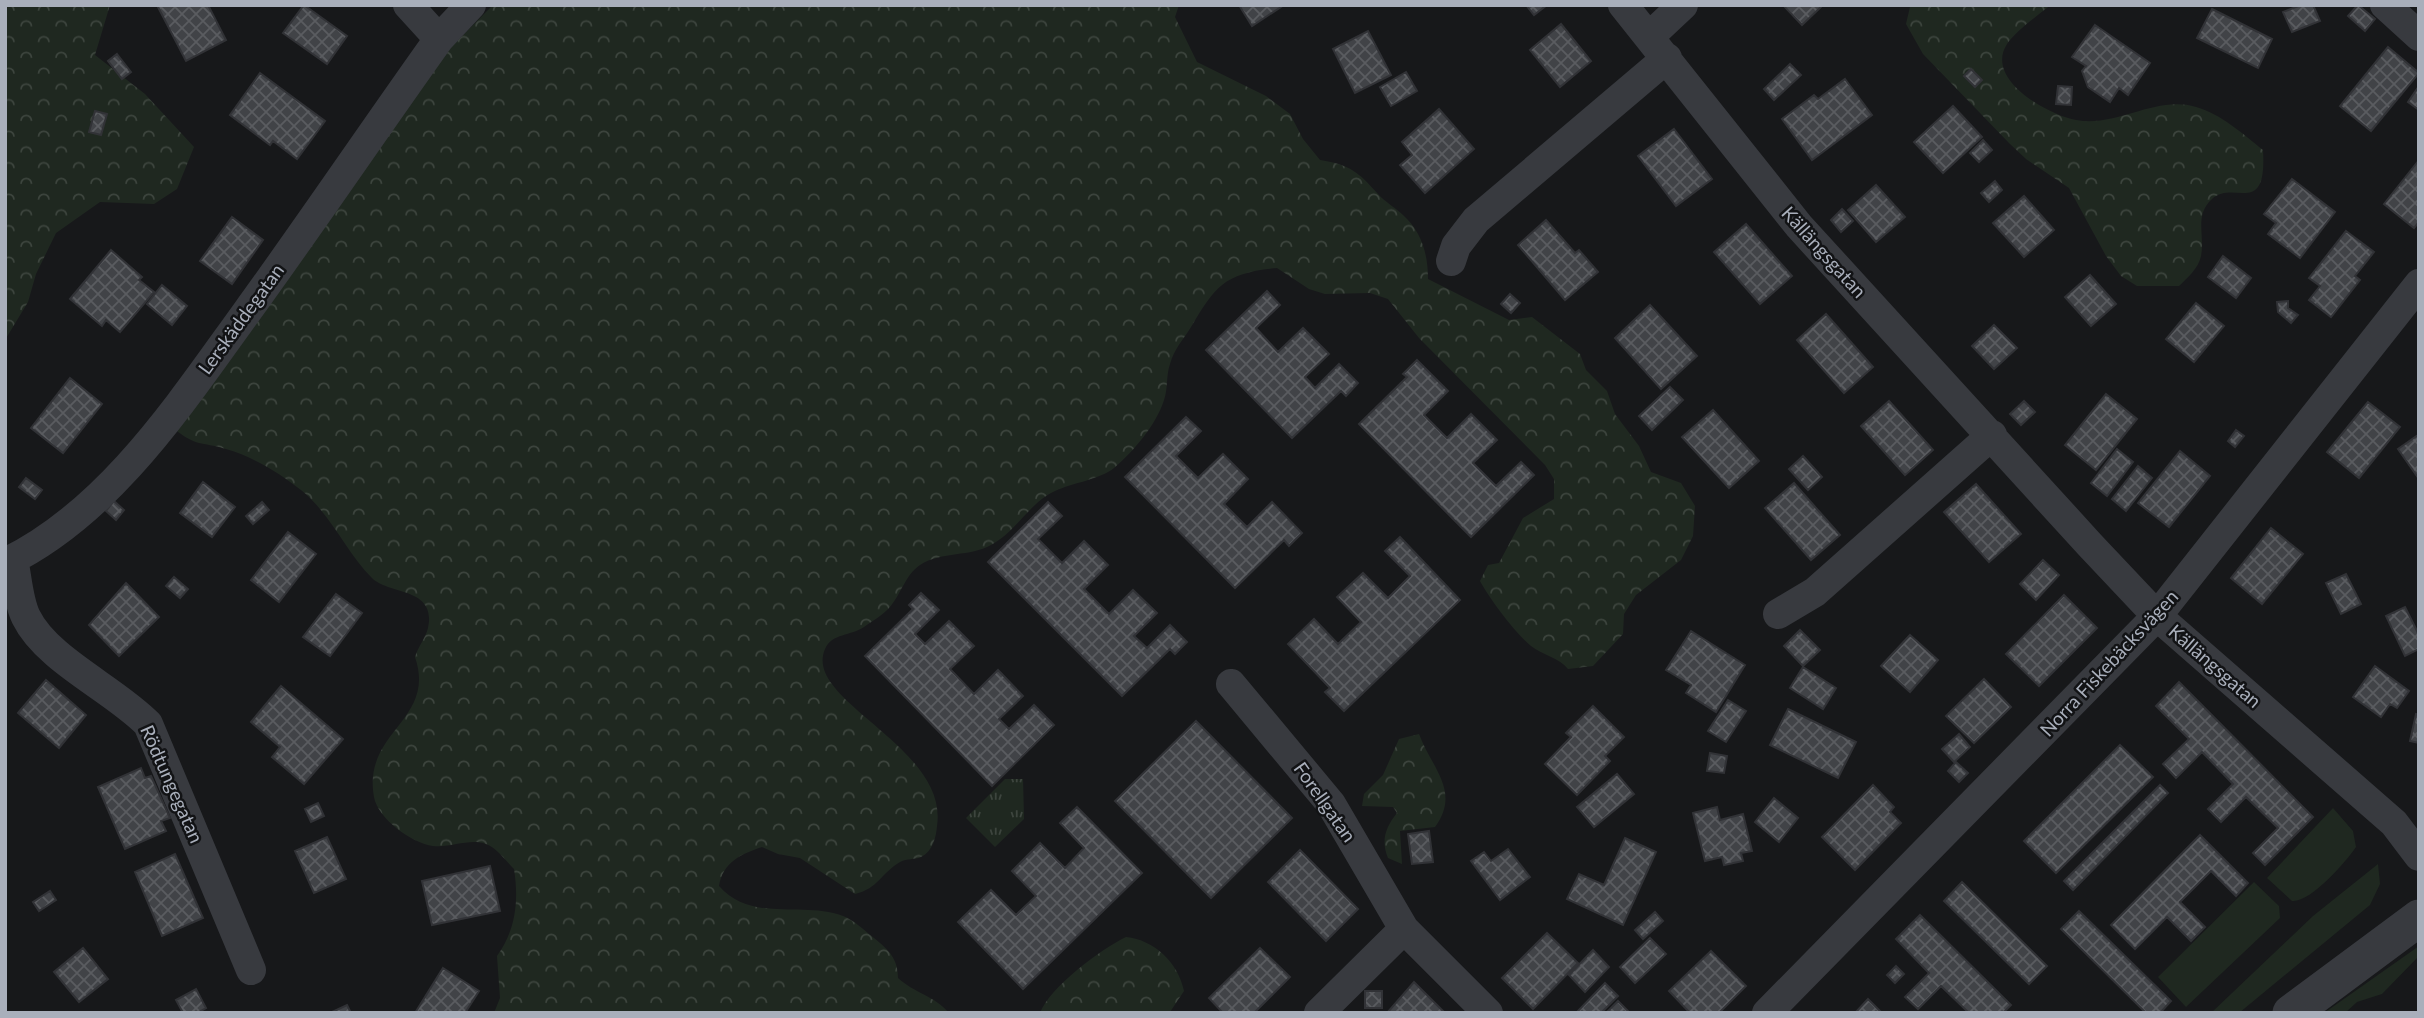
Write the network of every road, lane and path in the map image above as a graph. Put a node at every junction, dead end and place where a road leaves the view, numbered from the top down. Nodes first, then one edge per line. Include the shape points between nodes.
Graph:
1 (408, 5) edge
2 (471, 5) edge
3 (1623, 5) edge
4 (1683, 5) edge
5 (2385, 5) edge
6 (2419, 36) edge
7 (439, 39) junction
8 (1658, 47) junction
9 (1451, 261) dead end
10 (2419, 284) edge
11 (1992, 435) junction
12 (9, 561) edge
13 (1778, 614) dead end
14 (2157, 616) junction
15 (1231, 684) dead end
16 (2419, 856) edge
17 (2419, 918) edge
18 (1404, 929) junction
19 (251, 970) dead end
20 (1319, 1013) edge
21 (1488, 1013) edge
22 (1767, 1013) edge
23 (2291, 1013) edge

1 - 7 street
2 - 7 street, Lerskäddegatan
3 - 8 street, Källängsgatan
4 - 8 street
5 - 6 street
7 - 12 street, Lerskäddegatan via 214,357 134,458 99,498
8 - 9 street via 1476,220 1456,246
8 - 11 street, Källängsgatan via 1800,226
10 - 14 street, Norra Fiskebäcksvägen
11 - 13 street via 1815,592
11 - 14 street, Källängsgatan
12 - 19 street, Rödtungegatan via 26,617 38,634 148,724
14 - 16 street, Källängsgatan via 2394,823
14 - 22 street, Norra Fiskebäcksvägen
15 - 18 street, Forellgatan via 1331,804
17 - 23 street
18 - 20 street
18 - 21 street, Forellgatan

